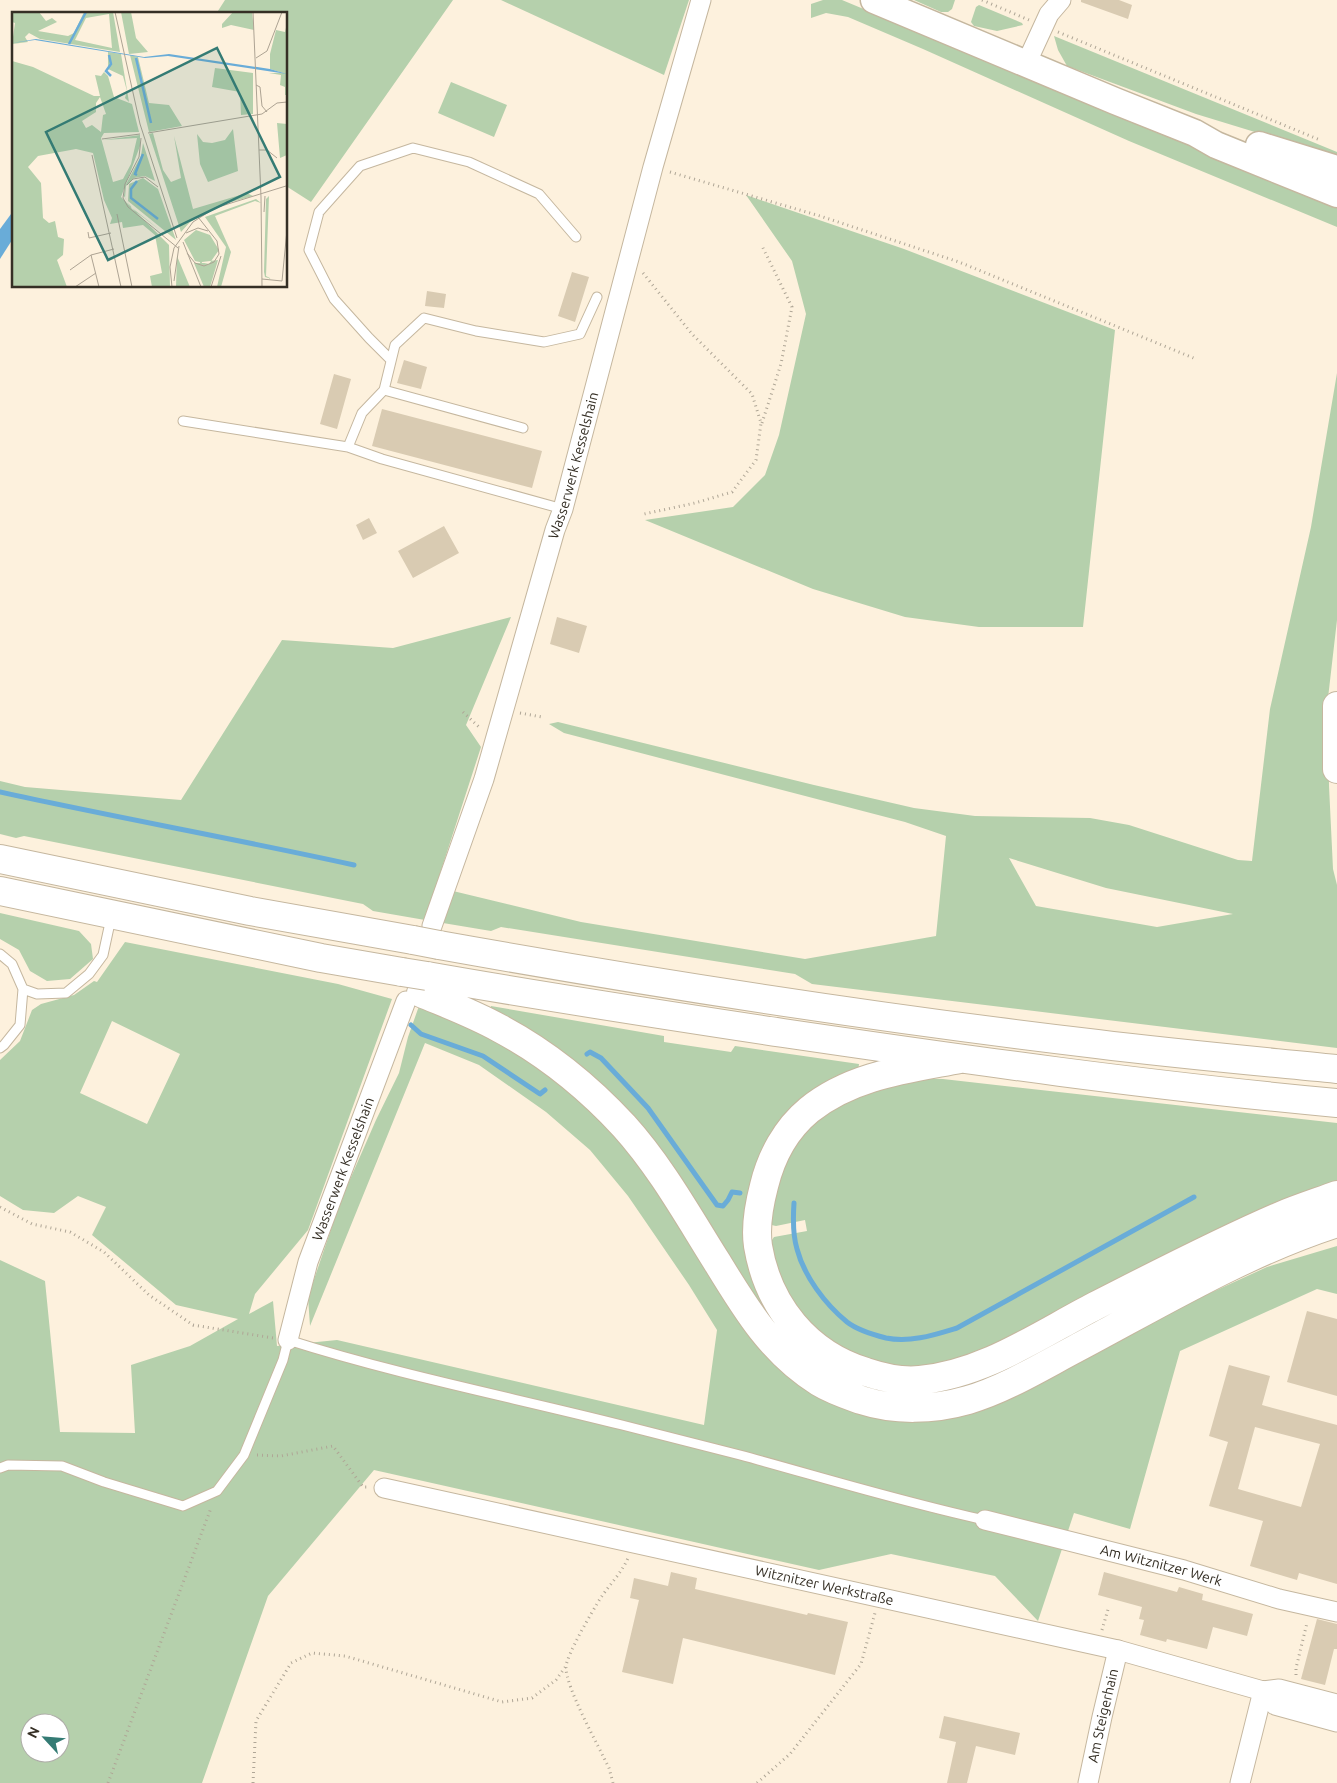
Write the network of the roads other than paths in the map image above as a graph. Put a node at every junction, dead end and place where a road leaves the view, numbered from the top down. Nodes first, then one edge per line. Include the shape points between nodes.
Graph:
1 (701, 0) edge
2 (874, 0) edge
3 (1061, 0) edge
4 (1026, 64) junction
5 (1195, 133) junction
6 (1337, 169) edge
7 (1337, 194) edge
8 (576, 237) dead end
9 (597, 297) dead end
10 (392, 360) junction
11 (384, 390) junction
12 (183, 421) dead end
13 (523, 428) dead end
14 (348, 447) junction
15 (563, 509) junction
16 (1337, 706) edge
17 (1337, 769) edge
18 (0, 859) edge
19 (0, 891) edge
20 (112, 916) junction
21 (428, 937) junction
22 (0, 954) edge
23 (410, 985) junction
24 (23, 989) junction
25 (0, 1048) edge
26 (960, 1059) junction
27 (1337, 1069) edge
28 (1337, 1103) edge
29 (1337, 1195) edge
30 (1337, 1223) edge
31 (288, 1340) junction
32 (0, 1468) edge
33 (384, 1488) road end
34 (985, 1520) joint
35 (1337, 1612) edge
36 (1118, 1650) junction
37 (1263, 1691) junction
38 (1337, 1704) edge
39 (1337, 1722) edge
40 (1088, 1783) edge
41 (1240, 1783) edge

1 - 15 street, Wasserwerk Kesselshain via 652,167
2 - 4 main road
3 - 4 street via 1049,14
4 - 5 main road
5 - 6 main road via 1220,134
5 - 7 main road via 1216,145
8 - 10 lane via 539,194 469,162 413,148 360,166 318,212 309,250 334,299
9 - 10 lane via 580,334 544,342 476,331 424,318 395,345
10 - 11 lane
11 - 13 lane
11 - 14 lane via 362,413
12 - 14 lane
14 - 15 lane
15 - 21 street, Wasserwerk Kesselshain via 484,778
16 - 17 main road
18 - 21 main road via 250,911
19 - 20 main road
20 - 23 main road via 321,958
20 - 24 lane via 103,954 89,974 66,993 38,994
21 - 27 main road via 641,980 748,997 1097,1044
22 - 24 lane via 12,964
23 - 26 main road via 583,1003
23 - 30 main road via 531,1047 599,1100 651,1160 765,1335 784,1355 821,1384 873,1404 913,1409 968,1400 1030,1372 1206,1279
23 - 31 street, Wasserwerk Kesselshain via 308,1262
24 - 25 lane via 20,1025
26 - 28 main road via 1216,1092
26 - 29 main road via 882,1074 841,1090 809,1110 786,1135 769,1166 758,1207 758,1244 769,1287 790,1322 817,1348 851,1368 887,1379 903,1380 962,1372 995,1360 1230,1239
31 - 32 lane via 244,1455 218,1491 183,1506 62,1466 8,1465
31 - 34 lane via 328,1353 608,1421
33 - 36 street, Witznitzer Werkstraße
34 - 35 street, Am Witznitzer Werk
36 - 37 street, Witznitzer Werkstraße
36 - 40 street, Am Steigerhain
37 - 38 street, Witznitzer Werkstraße via 1279,1689
37 - 39 street, Witznitzer Werkstraße via 1275,1706
37 - 41 street

